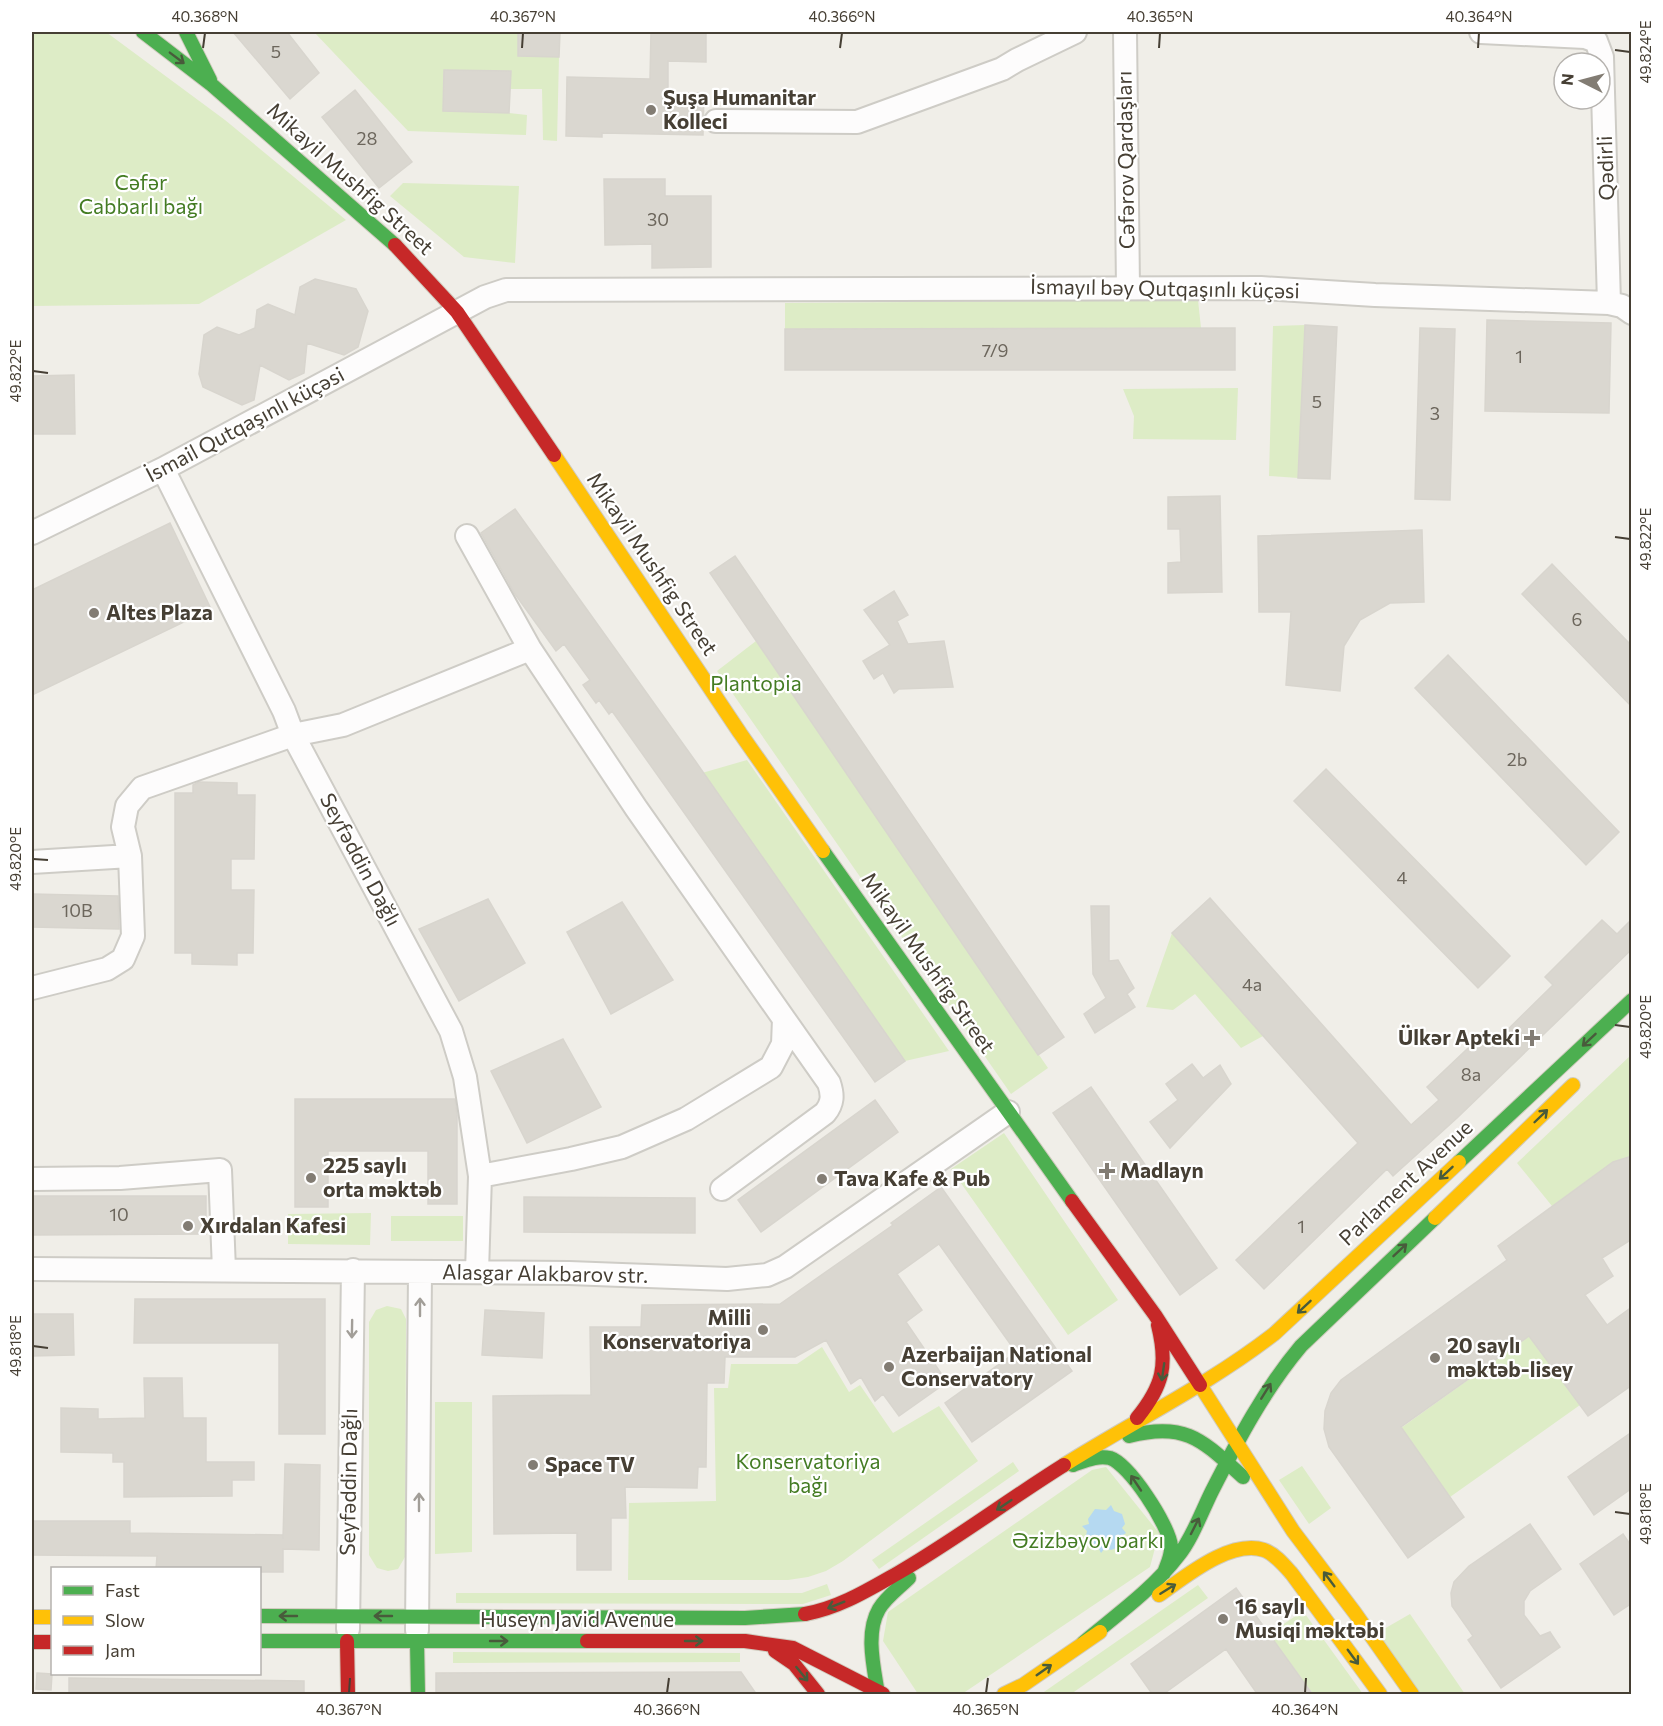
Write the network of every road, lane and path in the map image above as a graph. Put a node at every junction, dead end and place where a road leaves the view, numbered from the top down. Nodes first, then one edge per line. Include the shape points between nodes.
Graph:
1 (143, 32) edge
2 (186, 32) edge
3 (1075, 32) edge
4 (1125, 32) edge
5 (1481, 32) edge
6 (212, 85) junction
7 (716, 120) dead end
8 (1128, 288) junction
9 (1609, 303) junction
10 (457, 312) junction
11 (1632, 313) edge
12 (163, 469) junction
13 (32, 533) edge
14 (467, 536) dead end
15 (530, 649) junction
16 (293, 735) junction
17 (130, 856) junction
18 (32, 862) edge
19 (32, 988) edge
20 (1632, 1000) edge
21 (784, 1019) junction
22 (1584, 1075) dead end
23 (1008, 1112) junction
24 (480, 1176) junction
25 (32, 1179) edge
26 (722, 1189) dead end
27 (32, 1269) edge
28 (224, 1270) junction
29 (353, 1270) junction
30 (420, 1272) junction
31 (477, 1272) junction
32 (1155, 1315) junction
33 (1189, 1344) dead end
34 (1255, 1350) junction
35 (1219, 1356) dead end
36 (1201, 1386) junction
37 (1130, 1426) junction
38 (1237, 1442) junction
39 (1088, 1451) junction
40 (1227, 1463) junction
41 (1052, 1473) junction
42 (1293, 1531) junction
43 (936, 1551) junction
44 (1164, 1573) junction
45 (261, 1616) edge
46 (348, 1616) junction
47 (418, 1616) junction
48 (32, 1617) edge
49 (51, 1617) edge
50 (872, 1637) junction
51 (261, 1641) edge
52 (348, 1641) junction
53 (417, 1641) junction
54 (745, 1641) junction
55 (32, 1642) edge
56 (51, 1642) edge
57 (1083, 1643) junction
58 (888, 1665) dead end
59 (879, 1694) edge
60 (348, 1695) edge
61 (418, 1695) edge
62 (818, 1695) edge
63 (1006, 1695) edge
64 (1380, 1695) edge
65 (1412, 1695) edge

1 -> 6 main road, Mikayil Mushfig Street
2 - 6 main road, Mikayil Mushfig Street
3 - 7 street via 1002,69 857,122
4 - 8 street, Cəfərov Qardaşları
5 - 9 street, Qədirli via 1585,37 1596,41 1602,57
6 - 10 main road, Mikayil Mushfig Street via 389,239
8 - 9 street, İsmayıl bəy Qutqaşınlı küçəsi via 1261,288
8 - 10 street, İsmayıl bəy Qutqaşınlı küçəsi via 518,288 495,292
9 - 11 street
10 - 12 street, İsmail Qutqaşınlı küçəsi
10 - 23 main road, Mikayil Mushfig Street via 740,733
12 - 13 street, İsmail Qutqaşınlı küçəsi
12 - 16 street, Seyfəddin Dağlı
14 - 15 street
15 - 16 street via 343,725
15 - 21 street
16 - 17 street via 142,788 127,806 123,827
16 - 24 street, Seyfəddin Dağlı via 451,1031 465,1077
17 - 18 street
17 - 19 street via 133,936 123,959 107,969
20 -> 34 main road, Parlament Avenue
21 - 24 street via 783,1044 771,1067 686,1119 622,1147
21 - 26 street via 829,1083 832,1102 825,1113
38 -> 22 main road, Parlament Avenue via 1273,1381 1301,1346
23 - 31 street, Alasgar Alakbarov str. via 785,1267 767,1275 728,1279
23 - 32 main road, Mikayil Mushfig Street
24 - 31 street, Seyfəddin Dağlı
25 - 28 street via 120,1178 220,1170
27 - 28 street, Alasgar Alakbarov str.
28 - 29 street, Alasgar Alakbarov str.
29 - 30 street, Alasgar Alakbarov str.
29 -> 46 street, Seyfəddin Dağlı
30 - 31 street, Alasgar Alakbarov str.
47 -> 30 street
32 - 33 main road
32 - 36 main road
32 -> 37 main road via 1162,1342 1162,1381 1150,1404
34 - 35 main road via 1240,1356
34 - 36 main road, Parlament Avenue
36 - 37 main road, Parlament Avenue
36 - 38 main road
37 - 39 main road, Parlament Avenue
38 - 40 main road, Parlament Avenue
38 - 42 main road
39 - 40 main road via 1137,1433 1167,1428 1191,1435
39 - 41 main road
40 - 42 main road
44 -> 40 main road, Parlament Avenue via 1186,1544
41 -> 43 main road
44 -> 41 main road via 1171,1551 1168,1535 1122,1464 1105,1457 1094,1458
65 -> 42 main road
43 -> 47 main road, Huseyn Javid Avenue via 837,1605 795,1616
43 - 50 main road via 881,1607
44 - 57 main road, Parlament Avenue
46 -> 45 main road, Huseyn Javid Avenue
47 -> 46 main road, Huseyn Javid Avenue
46 - 52 street, Seyfəddin Dağlı
47 - 53 street
48 - 49 main road
50 - 58 main road
50 - 59 main road
51 - 52 main road, Huseyn Javid Avenue
52 - 53 main road, Huseyn Javid Avenue
52 - 60 main road, Seyfəddin Dağlı
53 -> 54 main road, Huseyn Javid Avenue
53 - 61 main road
54 - 59 main road, Huseyn Javid Avenue via 793,1648
54 -> 62 main road via 788,1658
55 - 56 main road
63 -> 57 main road
57 -> 64 main road via 1202,1568 1251,1548 1281,1561

